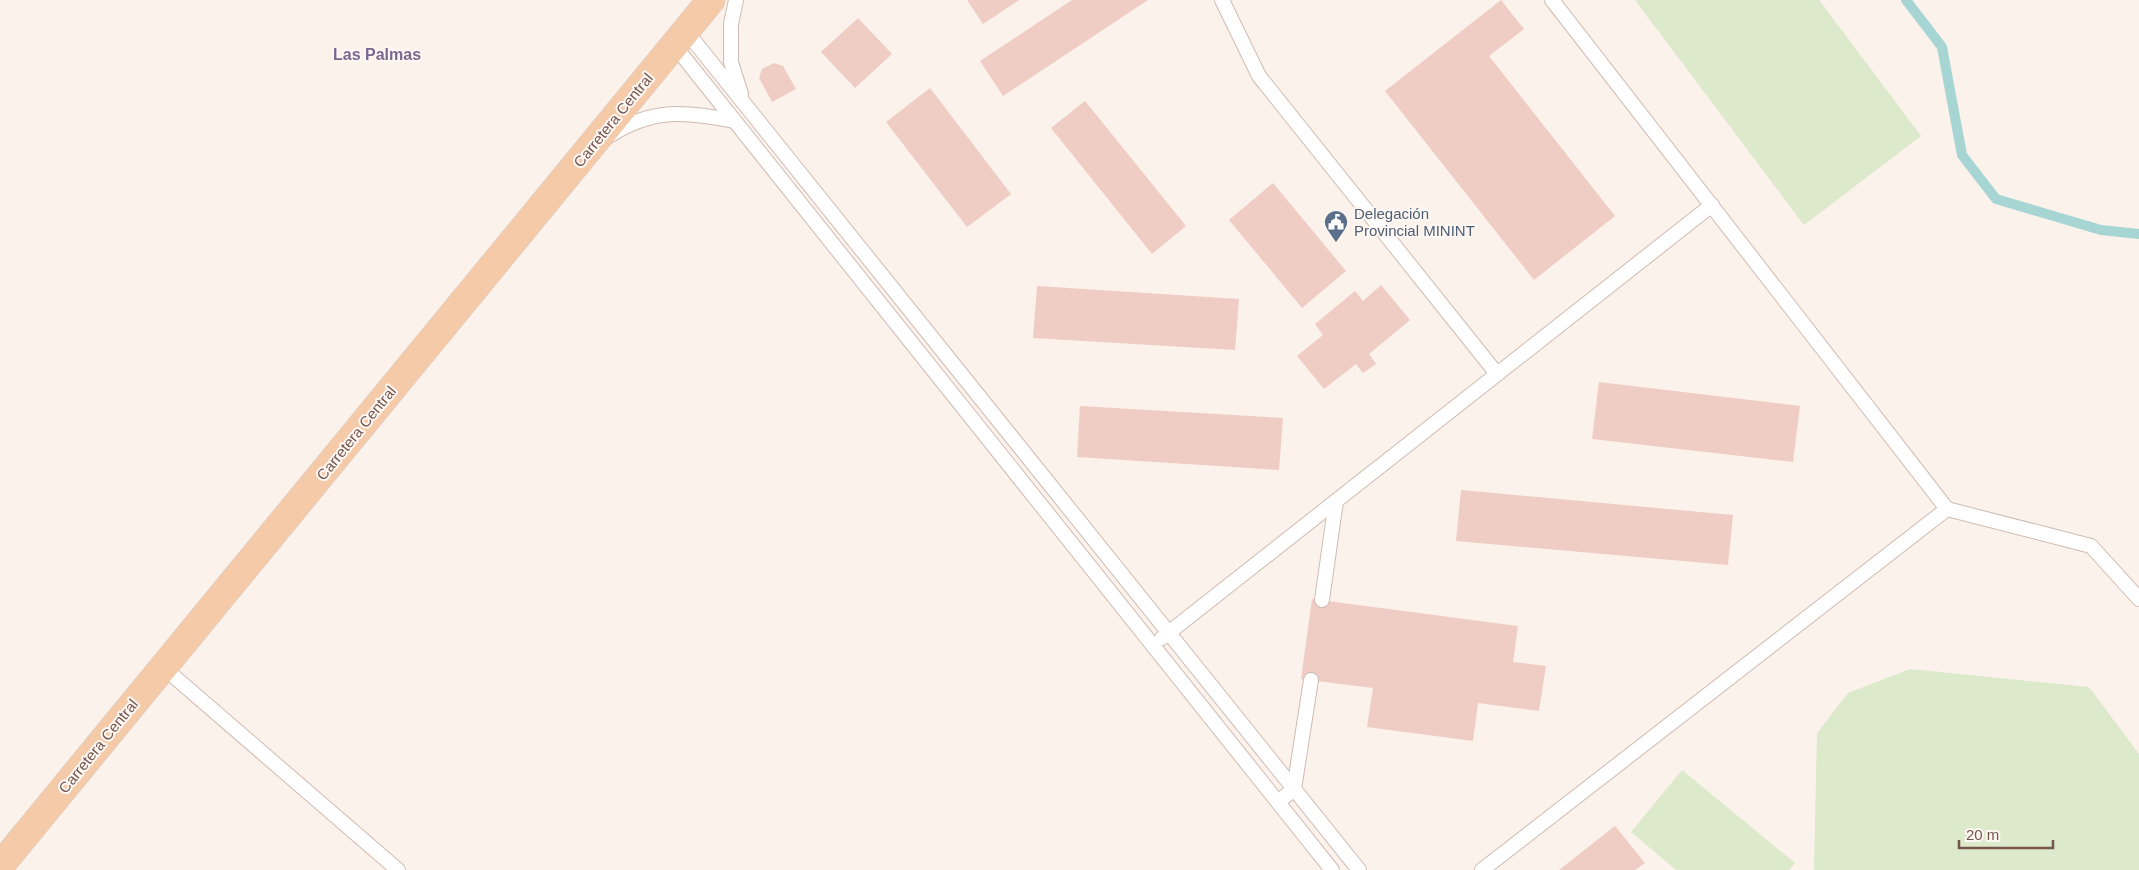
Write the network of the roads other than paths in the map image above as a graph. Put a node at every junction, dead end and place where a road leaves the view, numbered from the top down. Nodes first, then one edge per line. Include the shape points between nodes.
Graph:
1 (711, 0) edge
2 (736, 0) edge
3 (1222, 0) edge
4 (1552, 0) edge
5 (680, 38) junction
6 (743, 102) junction
7 (734, 121) junction
8 (589, 148) junction
9 (1712, 205) junction
10 (1497, 374) junction
11 (1336, 501) junction
12 (1947, 509) junction
13 (2139, 599) edge
14 (1322, 600) dead end
15 (1169, 632) junction
16 (1153, 645) junction
17 (163, 667) junction
18 (1311, 680) dead end
19 (1294, 788) junction
20 (1278, 802) junction
21 (0, 866) edge
22 (398, 870) edge
23 (1332, 870) edge
24 (1360, 870) edge
25 (1482, 870) edge

1 - 5 main road, Carretera Central
2 - 6 lane via 731,24 731,62
3 - 10 lane via 1259,76
4 - 9 lane
5 - 6 lane
5 - 7 lane
5 - 8 main road, Carretera Central
6 - 15 lane
7 - 8 lane via 697,113 653,115
7 - 16 lane
8 - 17 main road, Carretera Central
9 - 10 lane
9 - 12 lane
10 - 11 lane
11 - 14 lane
11 - 15 lane
12 - 13 lane via 2091,546
12 - 25 lane
15 - 16 lane
15 - 19 lane
16 - 20 lane
17 - 21 main road, Carretera Central
17 - 22 lane
18 - 19 lane
19 - 20 lane
19 - 24 lane
20 - 23 lane

